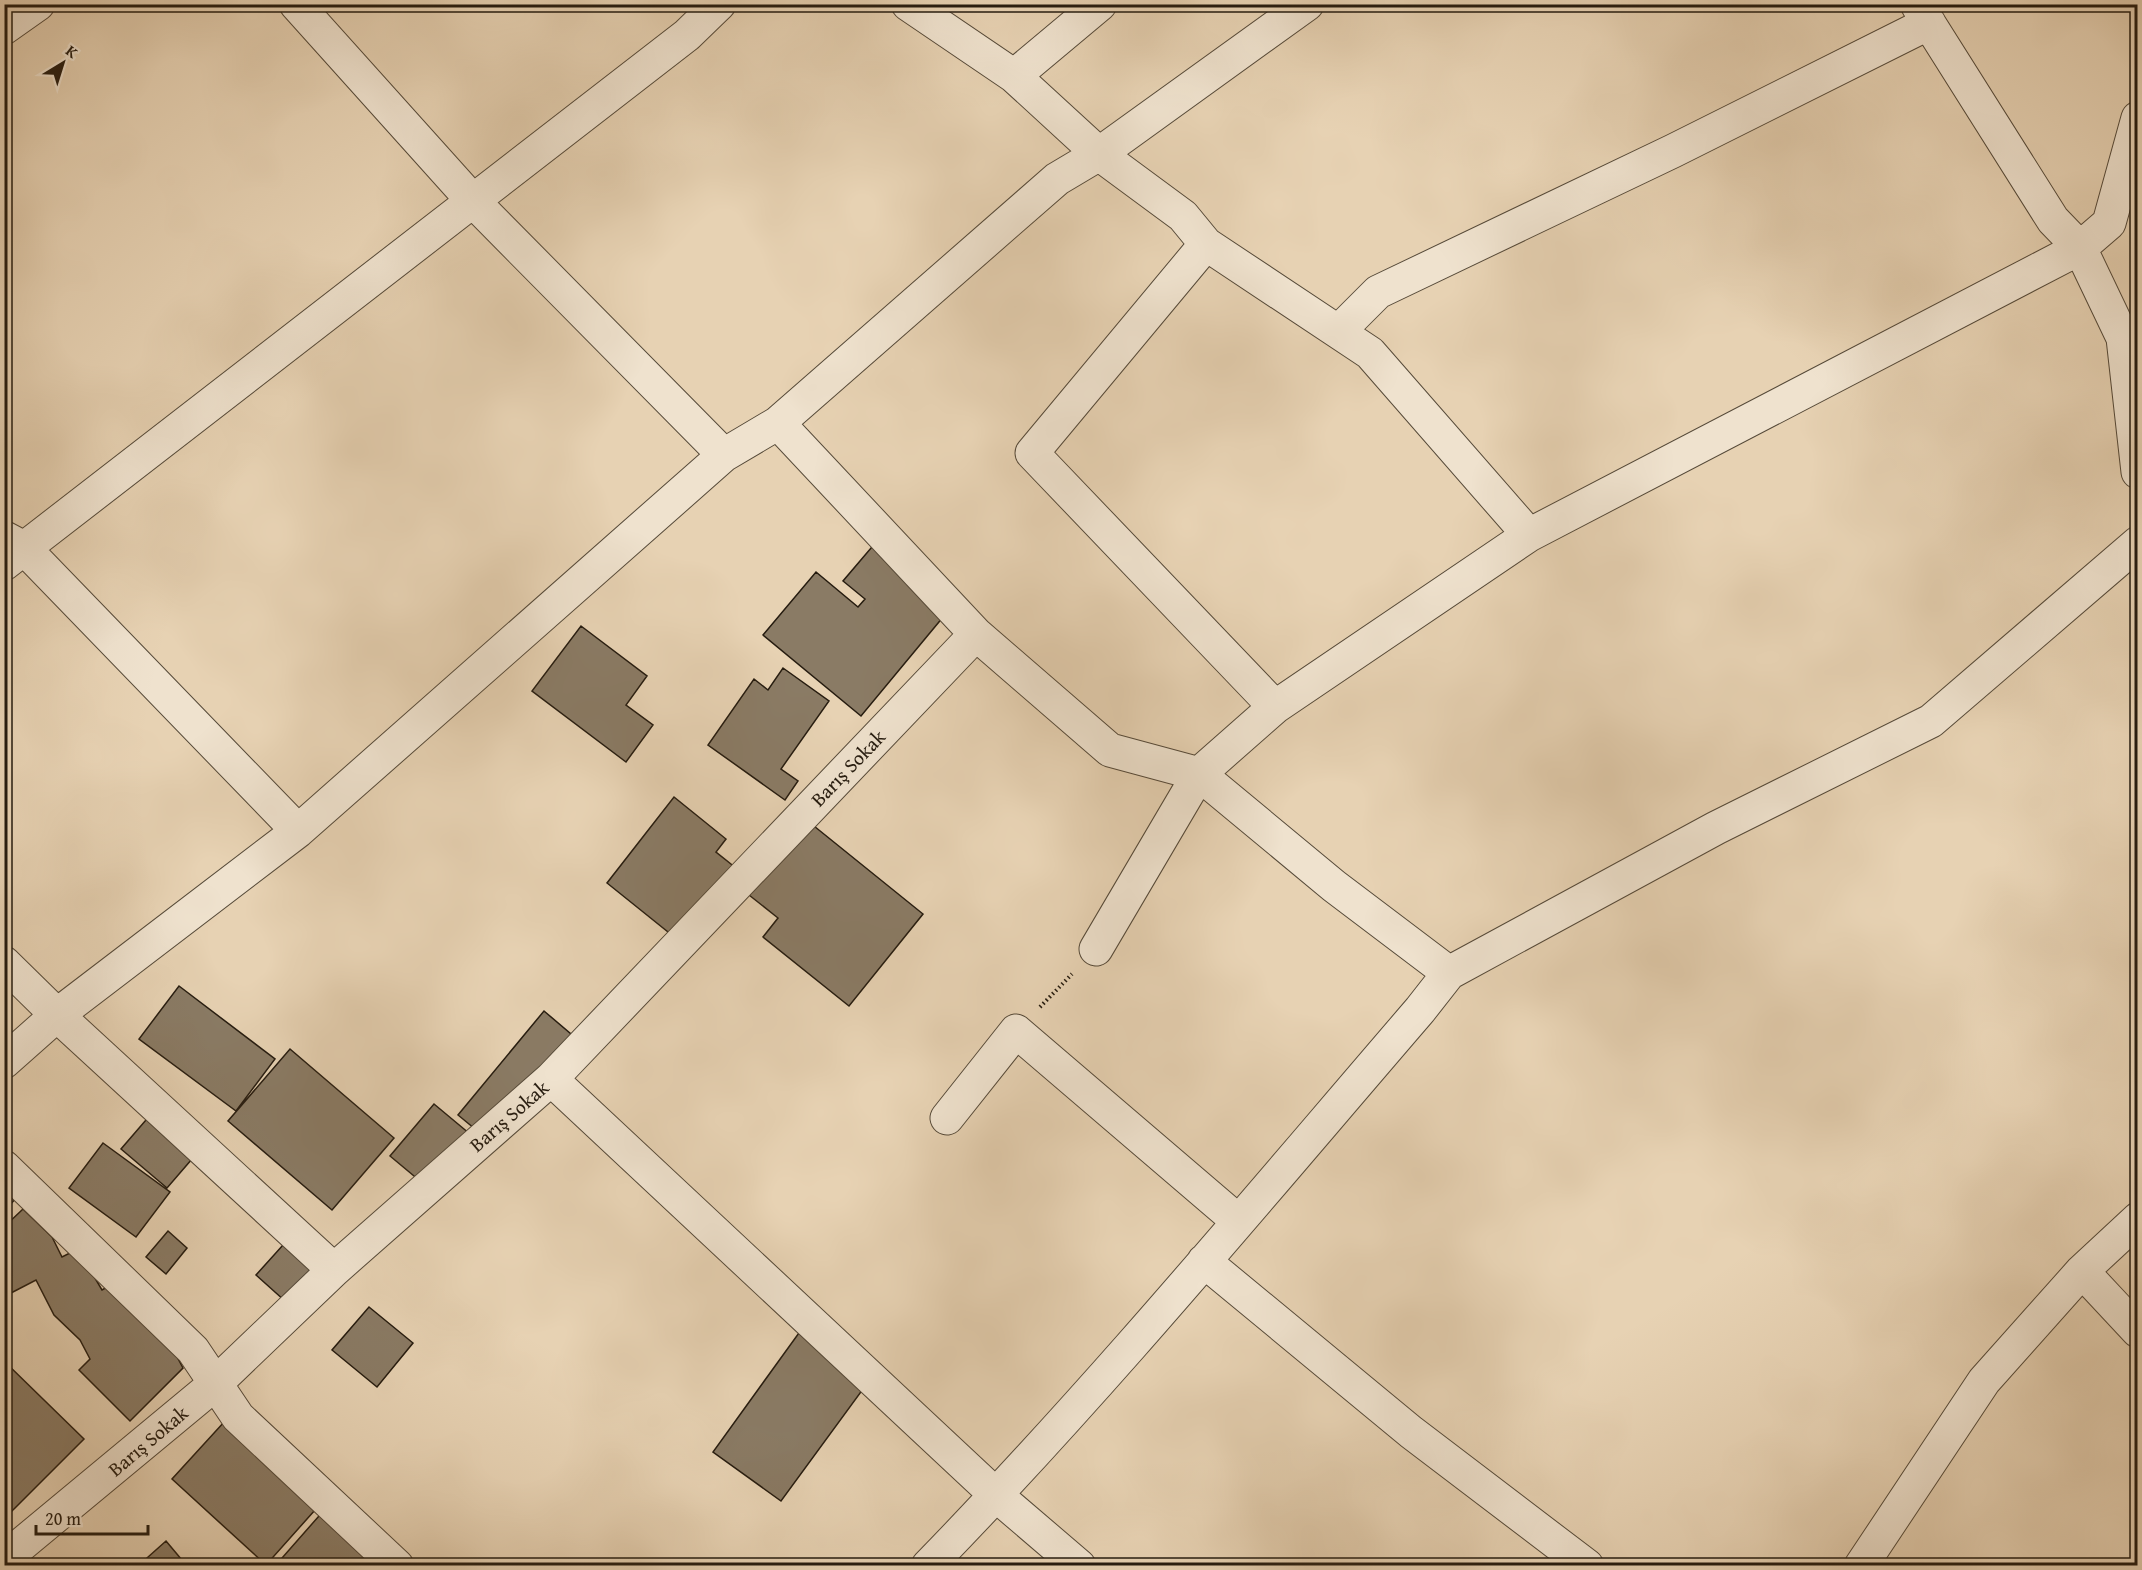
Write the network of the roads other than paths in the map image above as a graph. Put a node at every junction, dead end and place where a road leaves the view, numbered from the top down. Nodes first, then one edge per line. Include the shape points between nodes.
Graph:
1 (38, 4) edge
2 (296, 4) edge
3 (719, 4) edge
4 (908, 4) edge
5 (1100, 4) edge
6 (1307, 4) edge
7 (1923, 14) edge
8 (4, 28) edge
9 (1014, 76) junction
10 (2138, 118) edge
11 (1099, 154) junction
12 (473, 201) junction
13 (1206, 244) junction
14 (2080, 248) junction
15 (1339, 331) junction
16 (778, 423) junction
17 (724, 455) junction
18 (2138, 472) edge
19 (1528, 535) junction
20 (2138, 543) edge
21 (11, 550) edge
22 (976, 634) junction
23 (1275, 707) junction
24 (1200, 774) junction
25 (298, 831) junction
26 (1096, 949) road end
27 (4, 963) edge
28 (1449, 973) junction
29 (57, 1015) junction
30 (4, 1062) edge
31 (551, 1079) junction
32 (947, 1118) dead end
33 (4, 1167) edge
34 (2138, 1219) edge
35 (1238, 1221) junction
36 (1204, 1261) junction
37 (334, 1270) junction
38 (2082, 1271) junction
39 (2138, 1331) edge
40 (215, 1384) junction
41 (996, 1496) junction
42 (4, 1559) edge
43 (397, 1566) edge
44 (928, 1566) edge
45 (1079, 1566) edge
46 (1587, 1566) edge
47 (1861, 1566) edge

1 - 8 street
2 - 12 street
3 - 12 street via 687,35
4 - 9 street
5 - 9 street
6 - 11 street
7 - 14 street via 2053,220
7 - 15 street via 1673,151 1378,292
9 - 11 street
10 - 14 street via 2109,223
11 - 13 street via 1182,216
11 - 16 street via 1057,179
12 - 17 street
12 - 21 street
13 - 15 street
13 - 23 street via 1032,453
14 - 18 street via 2123,338
14 - 19 street
15 - 19 street via 1370,353
16 - 17 street
16 - 22 street
17 - 25 street
19 - 23 street
20 - 28 street via 1931,721 1716,828
21 - 25 street
22 - 24 street via 1110,750
22 - 31 street, Barış Sokak
23 - 24 street
24 - 26 street
24 - 28 street via 1334,886
25 - 29 street
27 - 29 street
28 - 35 street
29 - 30 street
29 - 37 street
31 - 37 street, Barış Sokak
31 - 41 street
32 - 35 street via 1016,1031
33 - 40 street via 193,1350
34 - 38 street
35 - 36 street
36 - 41 street
36 - 46 street via 1411,1432
37 - 40 street, Barış Sokak
38 - 39 street
38 - 47 street via 1984,1381
40 - 42 street, Barış Sokak
40 - 43 street via 238,1417
41 - 44 street
41 - 45 street

